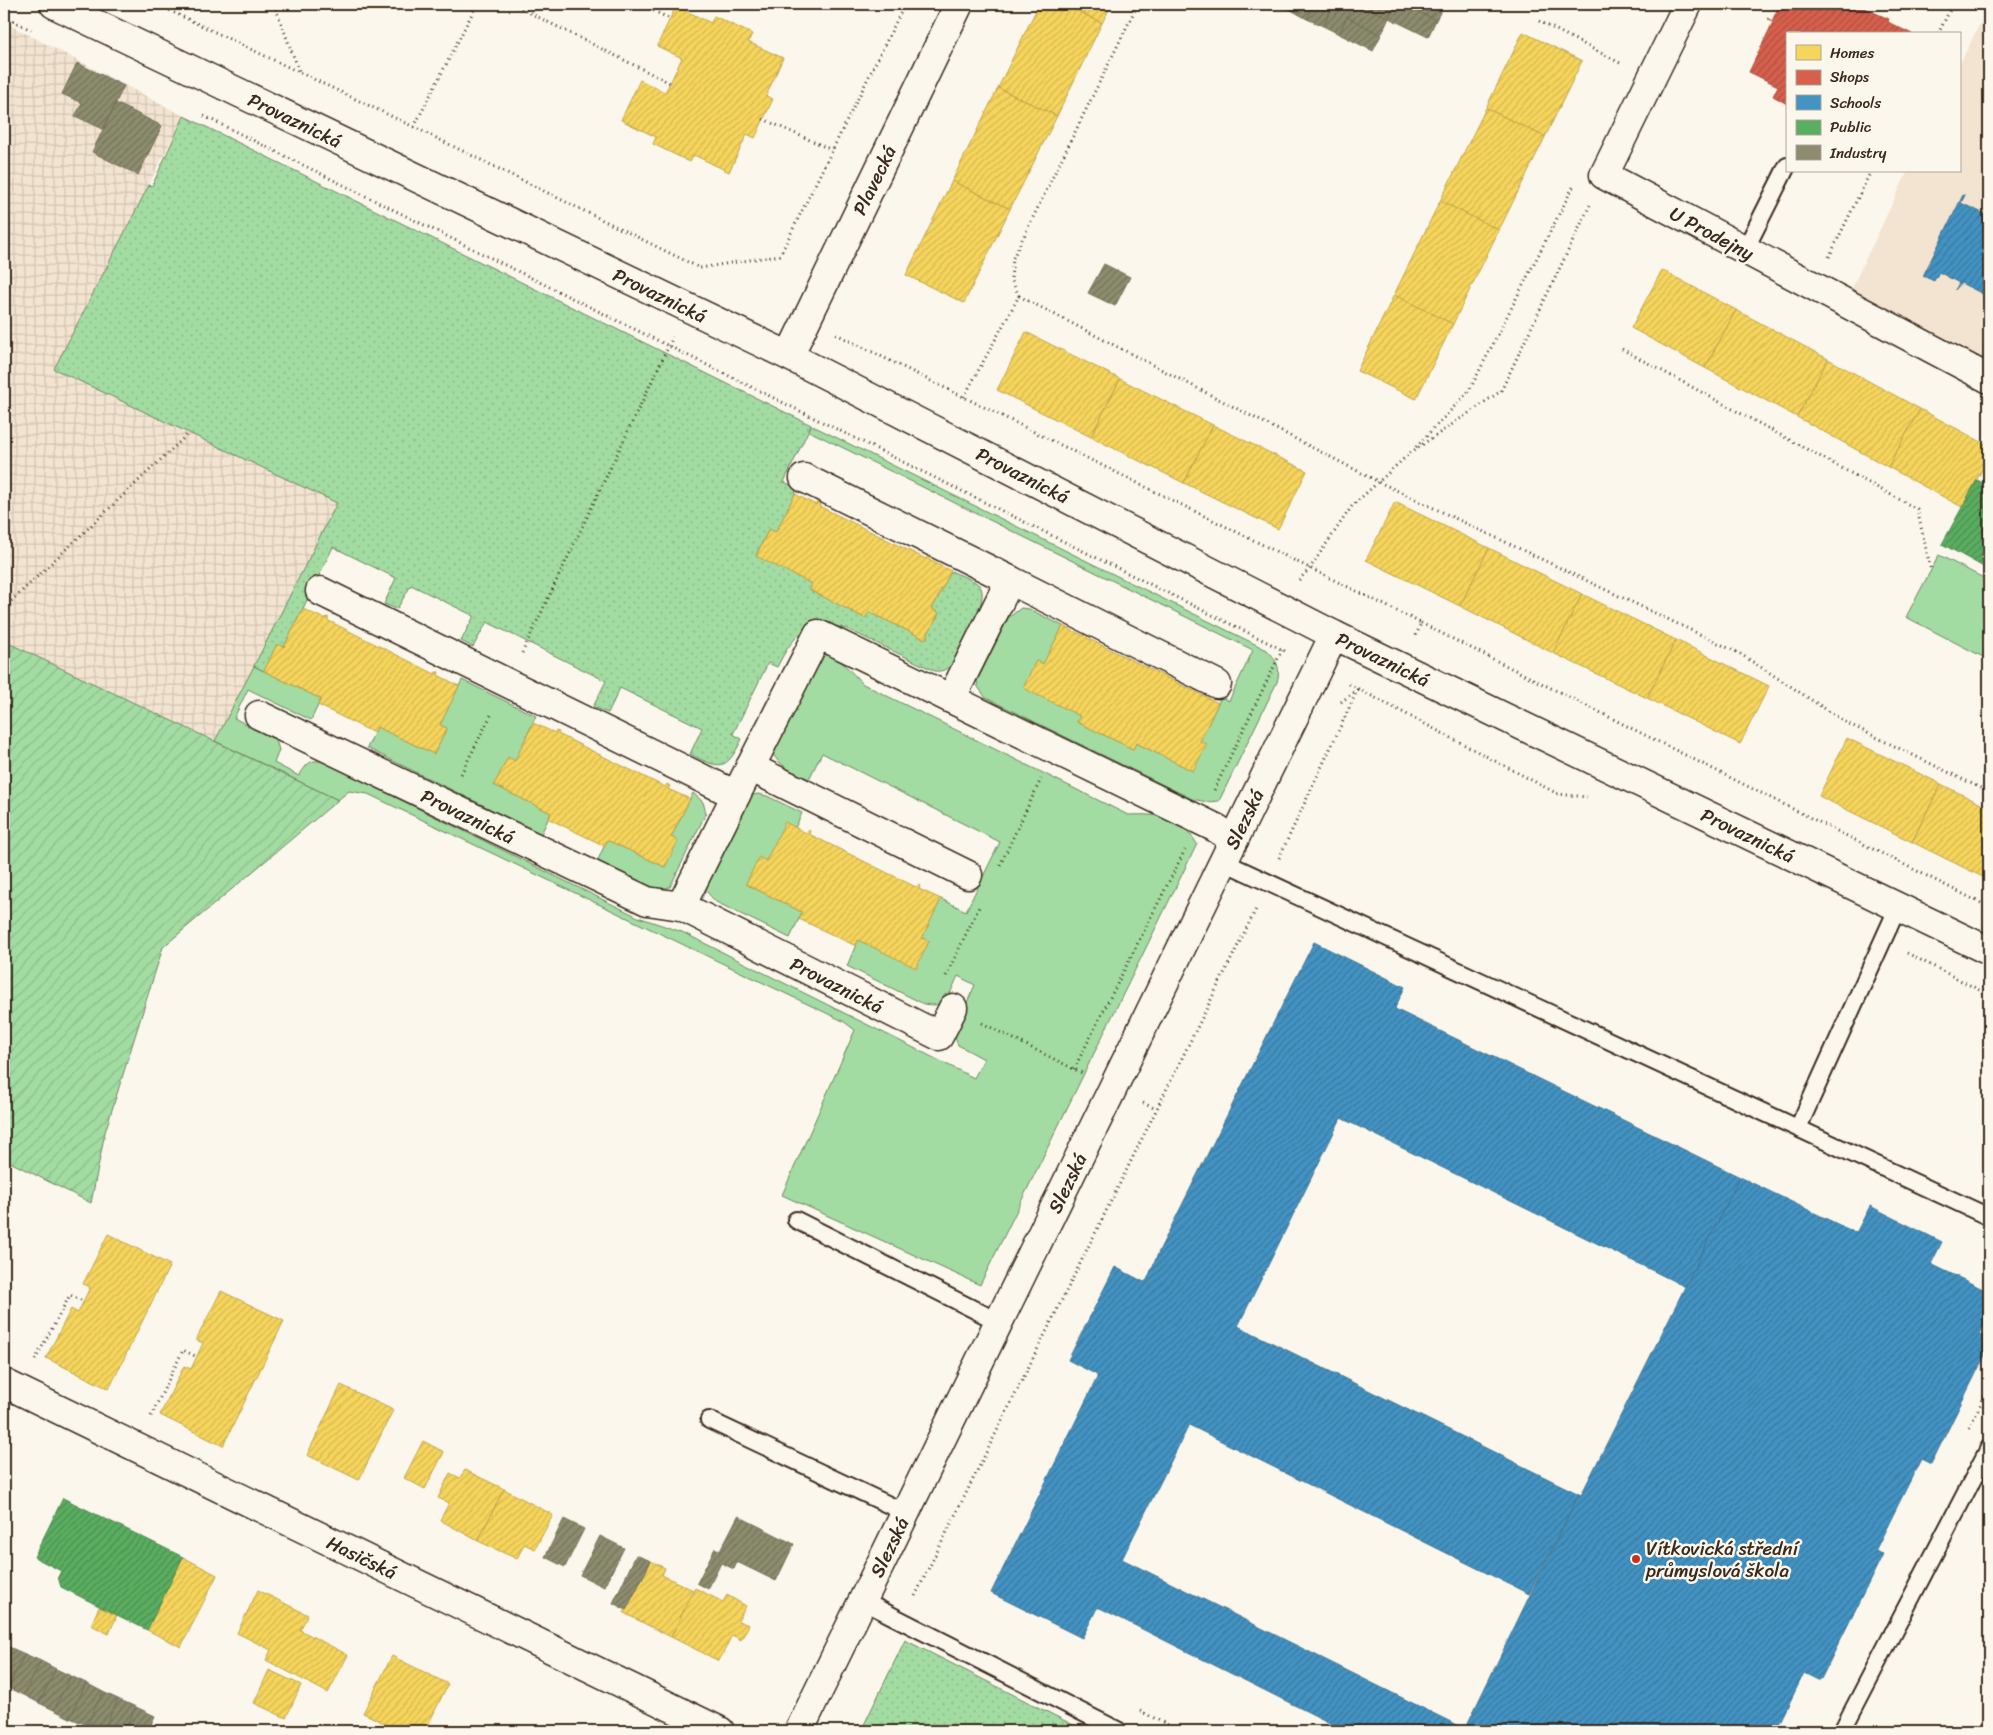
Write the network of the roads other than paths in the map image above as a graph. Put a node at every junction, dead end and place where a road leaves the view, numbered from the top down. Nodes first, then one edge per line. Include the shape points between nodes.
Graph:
1 (54, 4) edge
2 (1688, 4) edge
3 (950, 7) edge
4 (1786, 168) edge
5 (1745, 250) junction
6 (790, 356) junction
7 (1989, 379) edge
8 (804, 478) dead end
9 (1010, 580) junction
10 (320, 591) dead end
11 (1334, 636) junction
12 (1217, 684) dead end
13 (950, 699) junction
14 (259, 715) dead end
15 (750, 768) junction
16 (736, 795) junction
17 (1229, 851) junction
18 (968, 875) dead end
19 (680, 906) junction
20 (1898, 907) junction
21 (1989, 951) edge
22 (953, 1008) dead end
23 (1798, 1128) junction
24 (1989, 1217) edge
25 (796, 1220) dead end
26 (999, 1322) junction
27 (4, 1383) edge
28 (709, 1420) dead end
29 (1989, 1448) edge
30 (906, 1513) junction
31 (863, 1601) junction
32 (720, 1731) edge
33 (799, 1731) edge
34 (1119, 1731) edge
35 (1842, 1731) edge

1 - 6 street, Provaznická
2 - 5 street, U Prodejny via 1604,175
3 - 6 street, Plavecká
4 - 5 lane
5 - 7 street, U Prodejny
6 - 11 street, Provaznická
8 - 9 street
9 - 12 street
9 - 13 street
10 - 16 street
11 - 17 street, Slezská
11 - 20 street, Provaznická
13 - 15 street via 818,634
13 - 17 street via 1200,821
14 - 19 street, Provaznická via 647,901
15 - 16 street
15 - 18 street
16 - 19 street
17 - 23 lane via 1268,881
17 - 26 street, Slezská
19 - 22 street, Provaznická via 939,1036
20 - 21 street, Provaznická
20 - 23 lane
23 - 24 lane
25 - 26 lane
26 - 30 street, Slezská
27 - 32 street, Hasičská
28 - 30 lane
29 - 35 lane
30 - 31 street, Slezská
31 - 33 street, Slezská
31 - 34 lane

